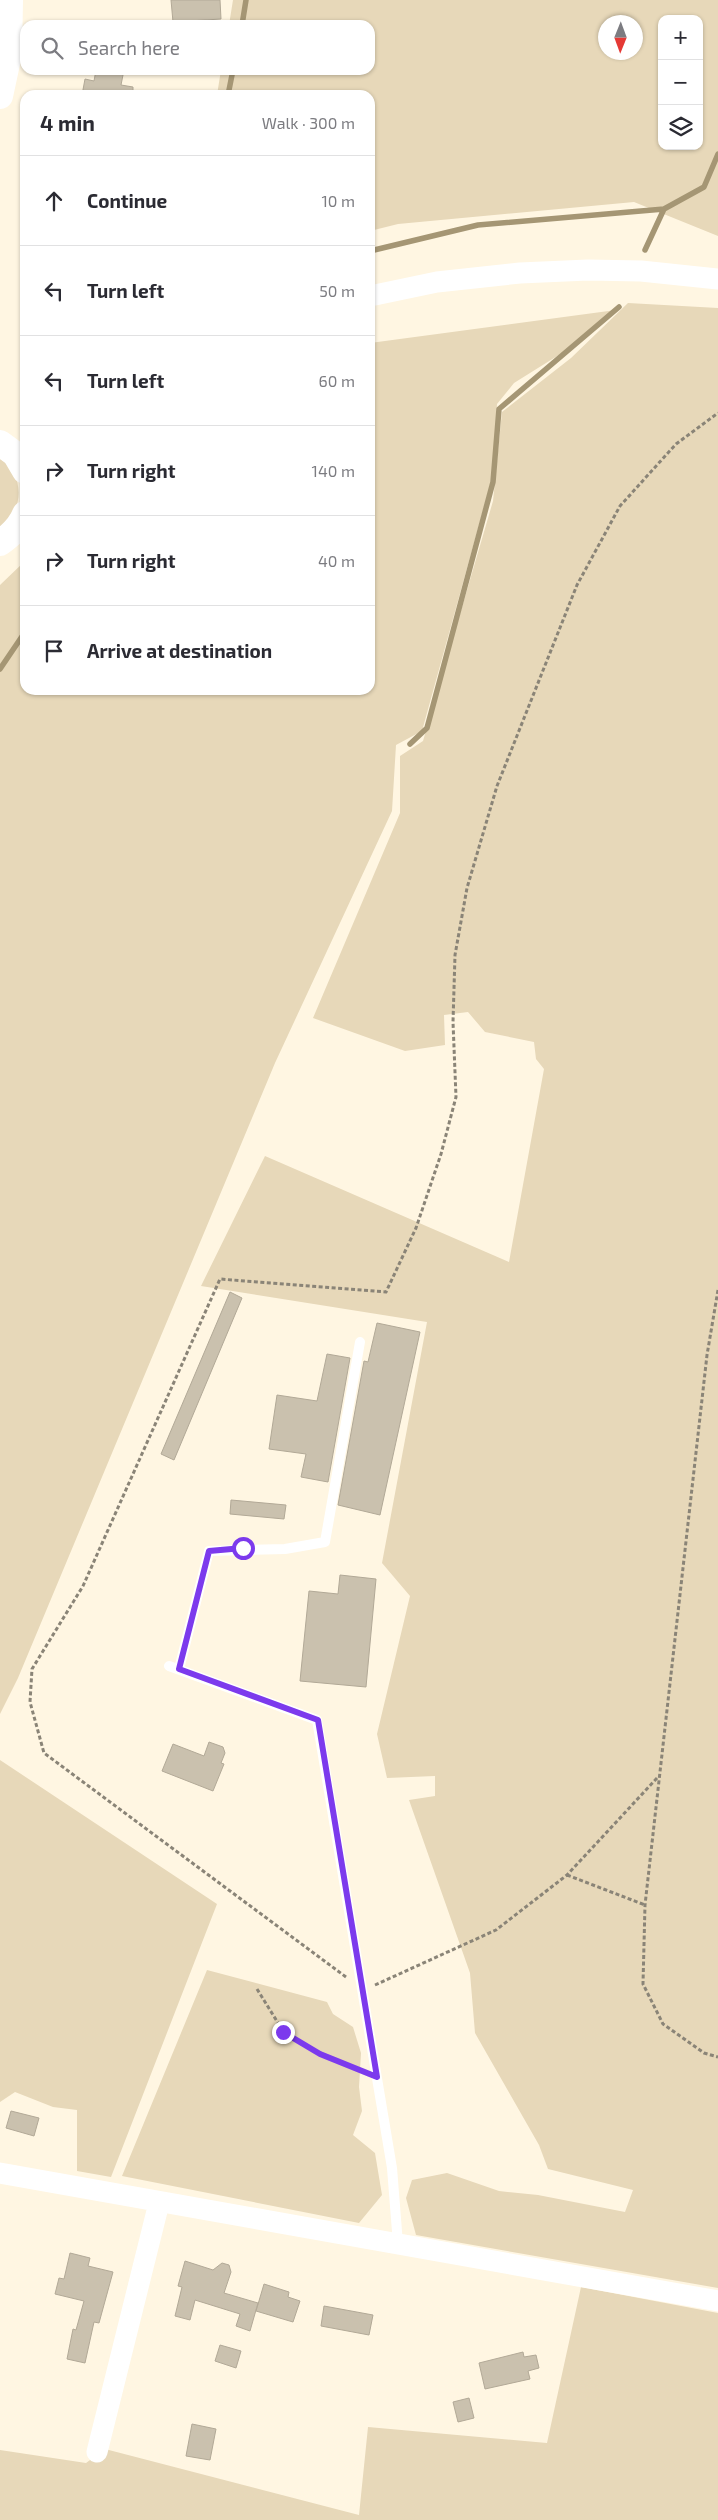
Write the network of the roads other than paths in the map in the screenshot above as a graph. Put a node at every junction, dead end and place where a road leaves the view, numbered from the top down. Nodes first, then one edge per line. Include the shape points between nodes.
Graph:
1 (10, 0) edge
2 (0, 96) edge
3 (718, 280) edge
4 (375, 295) edge
5 (0, 443) edge
6 (20, 462) edge
7 (20, 522) edge
8 (0, 542) edge
9 (360, 1342) dead end
10 (0, 2173) edge
11 (159, 2203) junction
12 (398, 2244) junction
13 (718, 2302) edge
14 (97, 2452) dead end

1 - 2 street via 9,54
3 - 4 street via 641,271 559,271 437,282
5 - 6 street
7 - 8 street via 11,536
9 - 12 lane via 325,1542 285,1549 209,1551 174,1668 318,1720 392,2168
10 - 11 street
11 - 12 street
11 - 14 street
12 - 13 street

